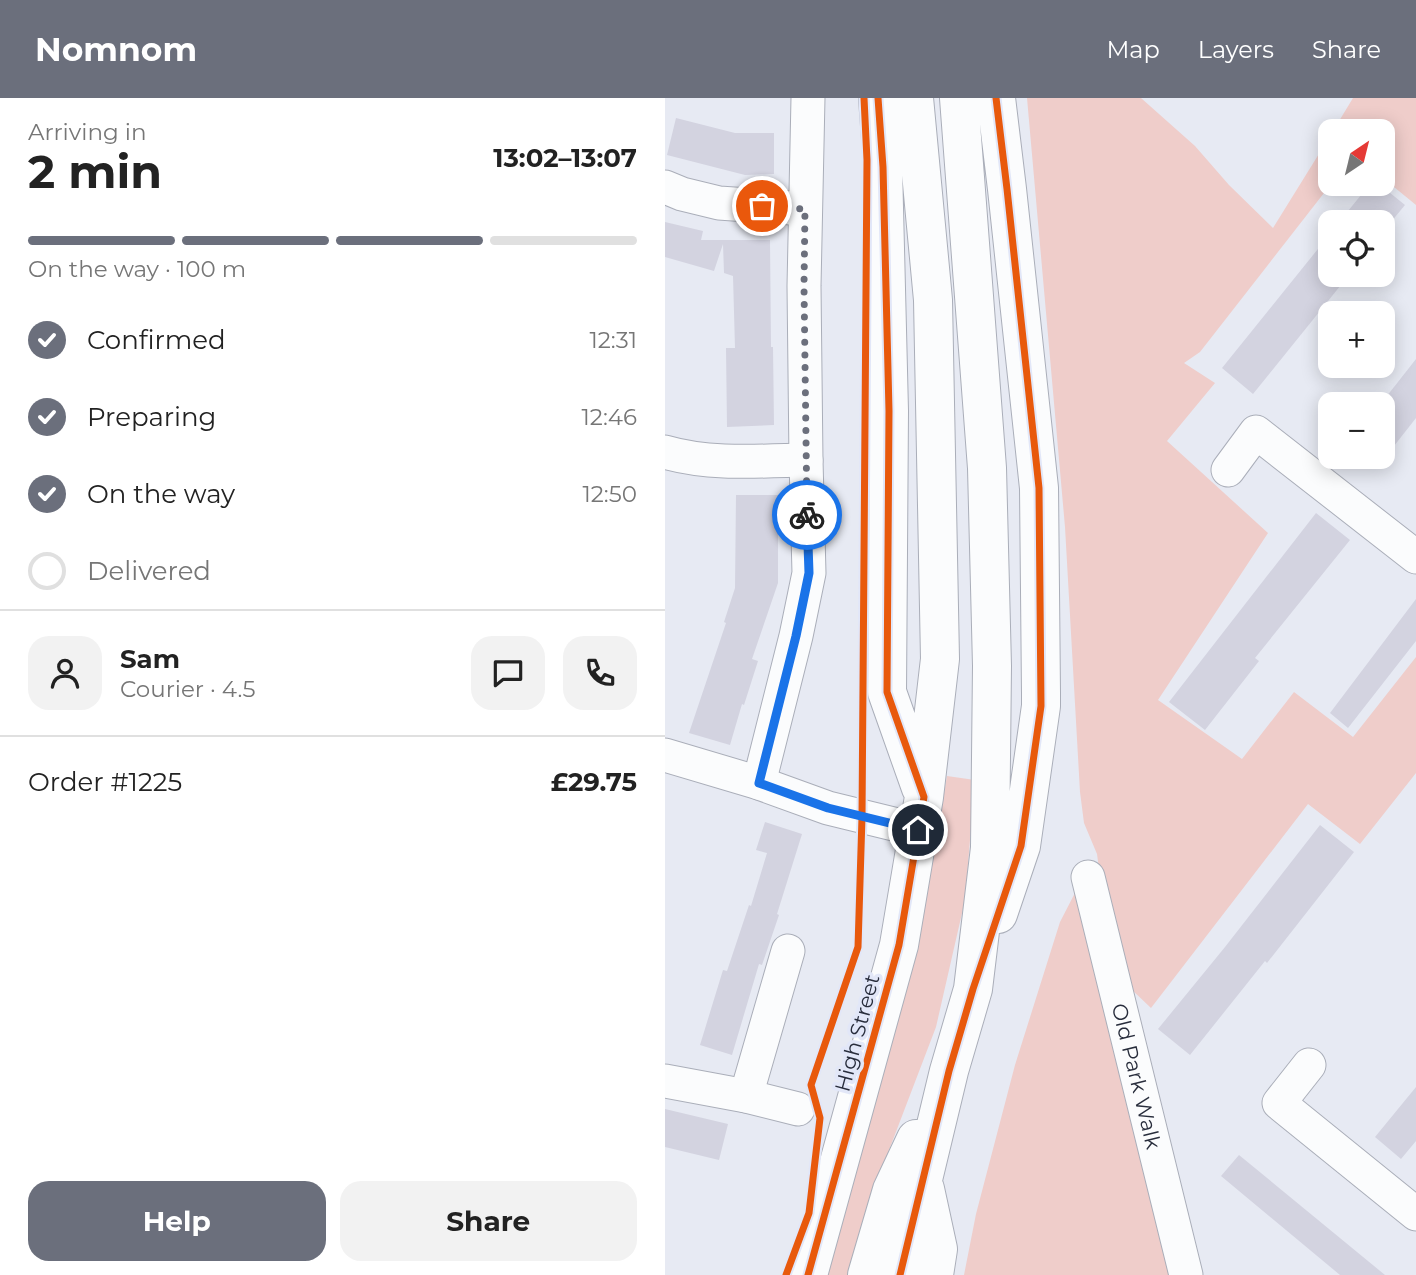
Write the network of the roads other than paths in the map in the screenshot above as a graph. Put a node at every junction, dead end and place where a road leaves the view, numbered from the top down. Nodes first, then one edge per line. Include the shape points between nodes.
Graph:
1 (807, 98) edge
2 (878, 98) edge
3 (914, 98) edge
4 (959, 98) edge
5 (996, 98) edge
6 (665, 187) edge
7 (805, 209) junction
8 (665, 452) edge
9 (806, 460) junction
10 (1228, 470) dead end
11 (1416, 557) edge
12 (665, 755) edge
13 (759, 783) junction
14 (921, 814) junction
15 (1089, 877) dead end
16 (788, 951) dead end
17 (973, 989) junction
18 (1309, 1065) dead end
19 (949, 1071) junction
20 (665, 1080) edge
21 (745, 1096) junction
22 (798, 1110) dead end
23 (923, 1180) junction
24 (1416, 1214) edge
25 (808, 1275) edge
26 (867, 1275) edge
27 (900, 1275) edge
28 (933, 1275) edge
29 (1186, 1275) edge

1 - 7 street
2 - 14 highway via 889,411 887,692
3 - 14 highway, High Street via 933,300 940,659
4 - 17 highway via 987,468 992,666 990,848
5 - 17 highway via 1039,488 1041,706 1021,846
6 - 7 street via 719,203
7 - 9 street
8 - 9 street via 739,462
9 - 13 street via 809,573
10 - 11 street via 1256,432
12 - 13 street
13 - 14 street via 828,808
14 - 25 highway, High Street via 899,945
15 - 29 street, Old Park Walk
16 - 21 street
17 - 19 highway
18 - 24 street via 1279,1103
19 - 23 highway
19 - 26 highway via 892,1190
20 - 21 street
21 - 22 street
23 - 27 highway
23 - 28 highway via 938,1249

